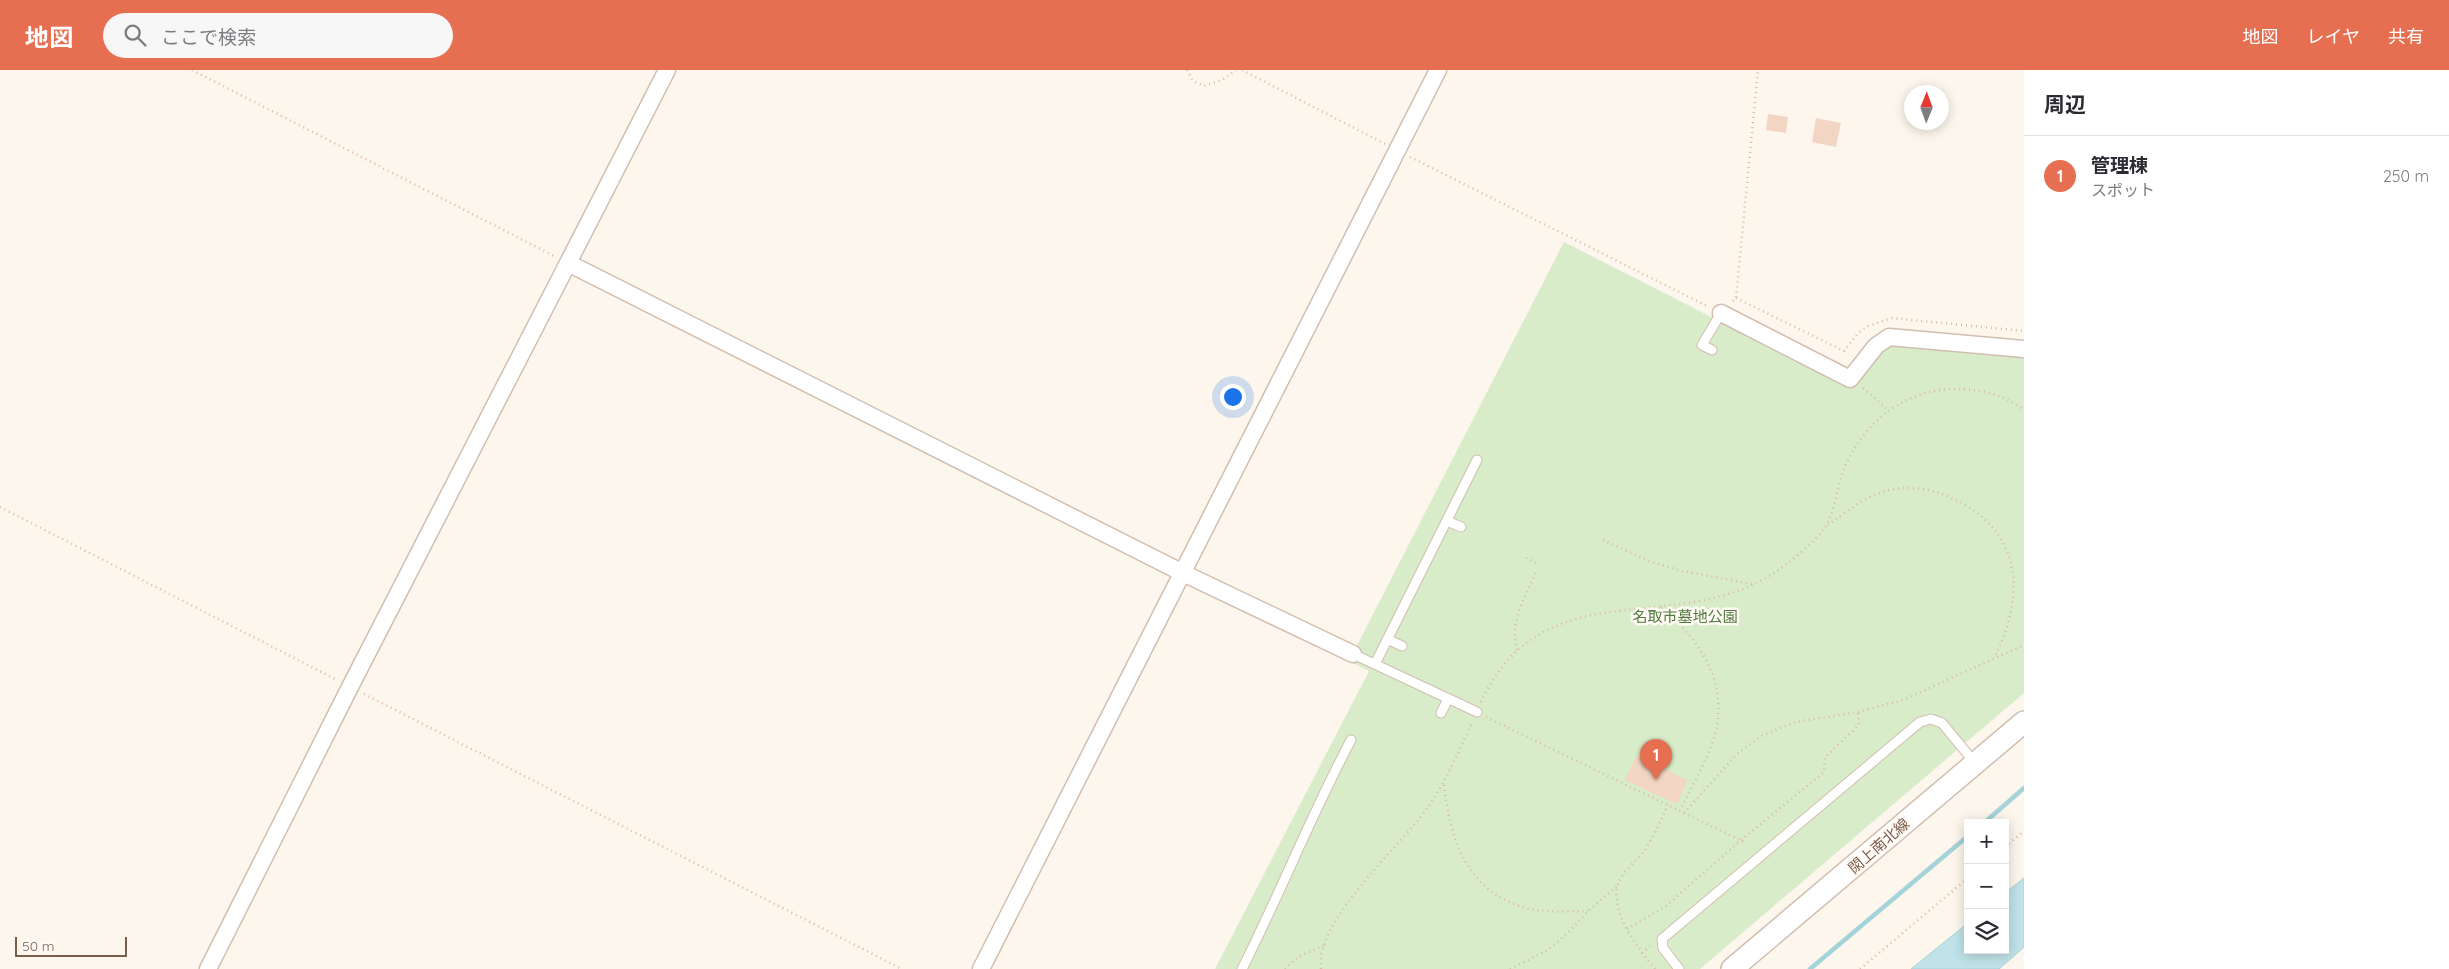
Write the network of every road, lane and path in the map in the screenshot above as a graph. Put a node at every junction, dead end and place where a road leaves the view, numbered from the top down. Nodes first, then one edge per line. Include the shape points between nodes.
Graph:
1 (192, 70) edge
2 (666, 70) edge
3 (1187, 70) edge
4 (1236, 70) edge
5 (1242, 70) edge
6 (1438, 70) edge
7 (1758, 70) edge
8 (1398, 151) junction
9 (568, 263) junction
10 (1721, 313) junction
11 (2024, 349) edge
12 (1712, 350) dead end
13 (1850, 379) junction
14 (1888, 410) junction
15 (2024, 410) edge
16 (1477, 460) dead end
17 (0, 507) edge
18 (1447, 521) junction
19 (1826, 526) junction
20 (1461, 527) dead end
21 (1603, 540) dead end
22 (1526, 558) dead end
23 (1536, 563) dead end
24 (1537, 570) dead end
25 (1183, 573) junction
26 (1754, 584) junction
27 (1661, 607) junction
28 (1387, 639) junction
29 (2024, 645) edge
30 (1402, 646) dead end
31 (1517, 650) junction
32 (1353, 654) joint
33 (1993, 659) junction
34 (1374, 664) junction
35 (350, 687) junction
36 (1448, 699) junction
37 (1476, 712) junction
38 (1858, 712) junction
39 (1441, 713) dead end
40 (2024, 722) edge
41 (1352, 740) dead end
42 (1976, 763) junction
43 (1444, 783) junction
44 (1668, 805) junction
45 (1679, 810) junction
46 (1684, 813) junction
47 (2024, 831) edge
48 (1741, 840) junction
49 (1746, 843) dead end
50 (2009, 844) edge
51 (1964, 881) edge
52 (1617, 886) junction
53 (1588, 911) junction
54 (1627, 930) junction
55 (1325, 945) junction
56 (208, 969) edge
57 (902, 969) edge
58 (981, 969) edge
59 (1242, 969) edge
60 (1285, 969) edge
61 (1321, 969) edge
62 (1510, 969) edge
63 (1655, 969) edge
64 (1679, 969) edge
65 (1732, 969) edge
66 (1860, 969) edge

1 - 9 path
2 - 9 street
3 - 4 path via 1193,81 1204,86 1222,80
5 - 8 path
6 - 8 street
7 - 10 path via 1736,298
8 - 10 path
8 - 25 street
9 - 25 street
9 - 35 street
10 - 12 lane via 1702,345
10 - 13 street
11 - 13 street via 1889,337 1876,346
13 - 14 path
14 - 15 path via 1922,394 1957,389 1994,394
14 - 19 path via 1853,448
16 - 18 lane
17 - 35 path
18 - 20 lane
18 - 28 lane
19 - 26 path via 1785,565
19 - 33 path via 1870,497 1916,487 1934,490 1956,500 1991,522 2010,552 2018,591 2016,610
21 - 26 path via 1648,561 1682,571
22 - 23 path
24 - 31 path via 1514,630
25 - 32 street
25 - 58 street
26 - 27 path via 1720,598
27 - 31 path via 1573,618 1549,628
27 - 45 path via 1700,648 1714,678 1717,694 1712,744
28 - 30 lane
28 - 34 lane
29 - 33 path
31 - 37 path via 1495,676
32 - 34 lane
33 - 38 path via 1903,700
34 - 36 lane
35 - 56 street
35 - 57 path
36 - 37 lane
36 - 39 lane
37 - 43 path
37 - 44 path
38 - 46 path via 1795,722 1761,736 1737,754
38 - 48 path via 1859,725 1825,756 1824,772
40 - 42 street, 閖上南北線
41 - 59 lane via 1315,811
42 - 64 lane via 1942,723 1931,719 1920,722 1662,939 1663,948
42 - 65 street, 閖上南北線
43 - 53 path via 1448,821 1454,840 1464,861 1478,878 1497,894 1526,908
43 - 55 path via 1426,811 1347,902
44 - 45 path
44 - 52 path via 1646,849
45 - 46 path
46 - 48 path
47 - 50 path
48 - 49 path
48 - 54 path via 1666,906
51 - 66 path
52 - 53 path
52 - 54 path
53 - 62 path via 1568,934 1548,950
54 - 63 path
55 - 60 path via 1298,957
55 - 61 path

